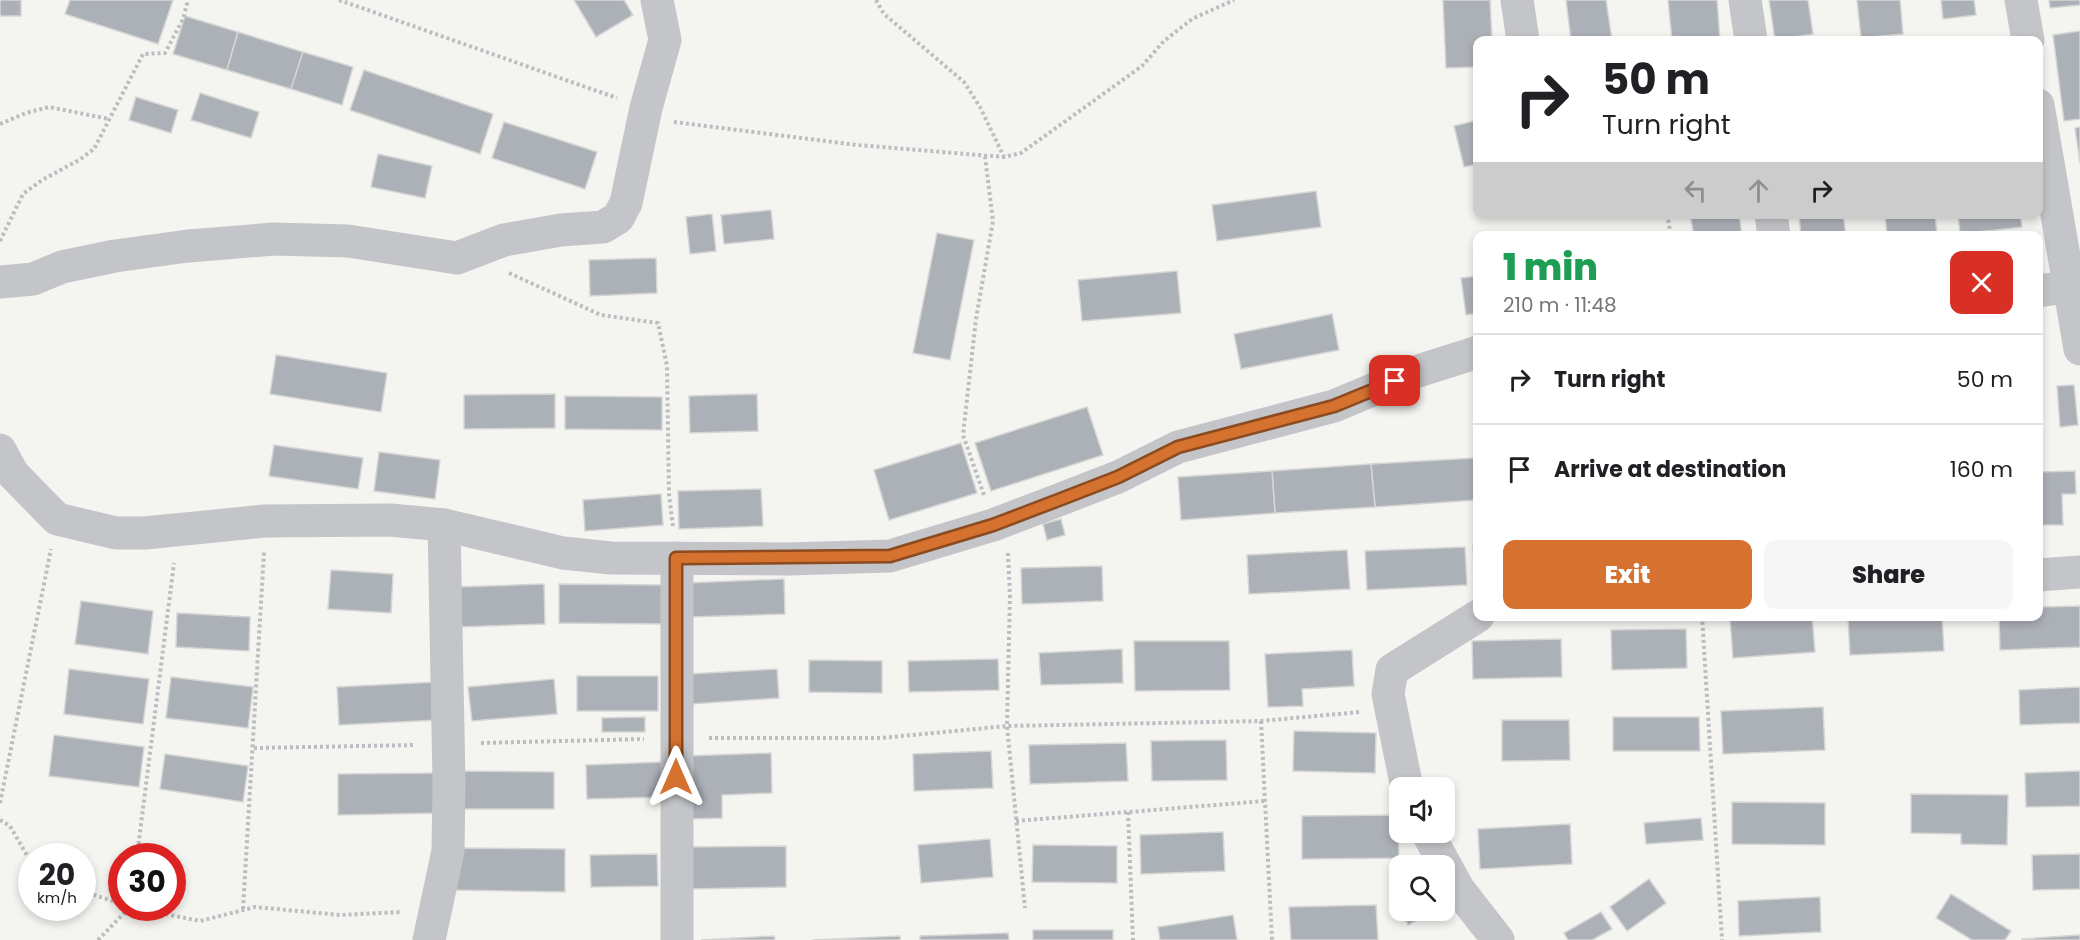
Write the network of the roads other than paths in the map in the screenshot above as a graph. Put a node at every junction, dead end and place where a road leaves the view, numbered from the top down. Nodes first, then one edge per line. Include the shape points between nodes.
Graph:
1 (657, 0) edge
2 (1517, 0) edge
3 (1745, 0) edge
4 (2021, 0) edge
5 (1522, 36) edge
6 (1750, 36) edge
7 (2027, 36) edge
8 (2043, 143) edge
9 (0, 282) edge
10 (2062, 288) edge
11 (2080, 349) edge
12 (1473, 354) edge
13 (0, 450) edge
14 (444, 525) junction
15 (676, 558) junction
16 (2080, 572) edge
17 (2043, 575) edge
18 (1473, 619) edge
19 (1405, 777) edge
20 (1433, 843) edge
21 (432, 926) edge
22 (677, 940) edge
23 (1498, 940) edge

1 - 9 street via 665,40 626,204 618,218 603,227 504,240 457,258 348,241 274,239 188,246 115,256 62,267 33,279
2 - 5 street
3 - 6 street
4 - 7 street
8 - 10 street
10 - 11 street
12 - 15 street via 1415,372 1334,406 1178,447 1118,477 1000,522 890,556
13 - 14 street via 13,474 57,519 117,533 145,534 265,521 390,519
14 - 15 street via 563,553
14 - 21 street via 448,852
15 - 22 street
16 - 17 street
18 - 19 street via 1392,670 1388,694
20 - 23 street via 1459,890

